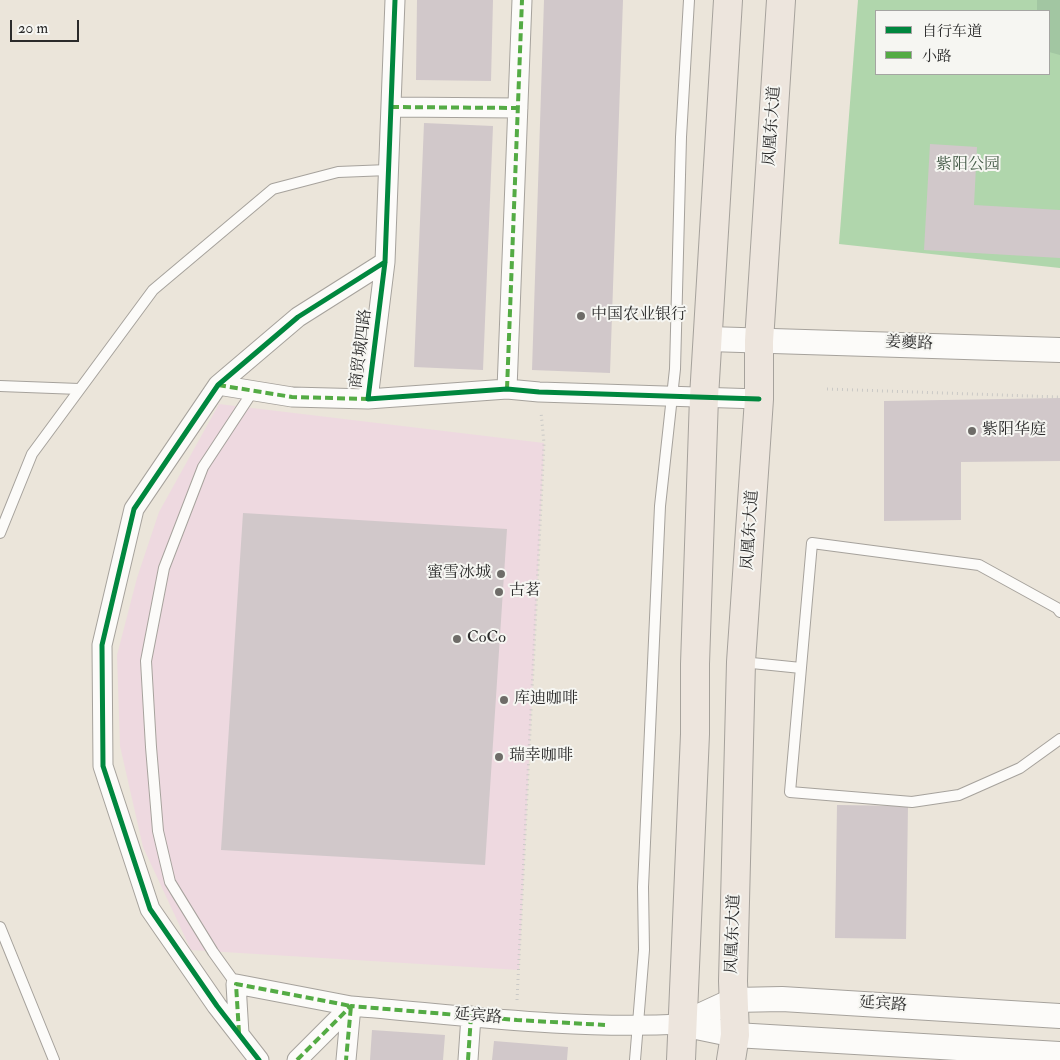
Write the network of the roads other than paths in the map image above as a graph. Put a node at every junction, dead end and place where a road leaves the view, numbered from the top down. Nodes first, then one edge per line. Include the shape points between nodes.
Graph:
1 (394, 0) edge
2 (522, 0) edge
3 (689, 0) edge
4 (728, 0) edge
5 (781, 0) edge
6 (391, 107) junction
7 (518, 108) junction
8 (388, 170) junction
9 (385, 262) junction
10 (709, 339) junction
11 (759, 341) junction
12 (1060, 350) edge
13 (218, 385) junction
14 (0, 386) edge
15 (79, 389) junction
16 (507, 389) junction
17 (253, 390) junction
18 (672, 396) junction
19 (704, 397) junction
20 (368, 399) junction
21 (759, 399) junction
22 (0, 532) edge
23 (1060, 612) edge
24 (741, 662) junction
25 (801, 668) junction
26 (1060, 739) edge
27 (0, 927) edge
28 (236, 984) junction
29 (734, 1000) junction
30 (351, 1006) junction
31 (471, 1016) junction
32 (1060, 1016) edge
33 (682, 1024) junction
34 (638, 1026) junction
35 (239, 1034) junction
36 (733, 1048) edge
37 (1060, 1054) edge
38 (54, 1060) edge
39 (259, 1060) edge
40 (297, 1060) edge
41 (346, 1060) edge
42 (468, 1060) edge
43 (635, 1060) edge
44 (681, 1060) edge

1 - 6 street, 商贸城四路
2 - 7 street
3 - 18 lane
4 - 10 main road
5 - 11 main road, 凤凰东大道
6 - 7 street
6 - 8 street, 商贸城四路
7 - 16 street
8 - 9 street, 商贸城四路
8 - 15 lane via 338,172 273,189 152,290
9 - 13 street via 298,318
9 - 20 street, 商贸城四路
10 - 11 street, 姜夔路
10 - 19 main road
11 - 12 street, 姜夔路
11 - 21 main road, 凤凰东大道
13 - 17 street
13 - 35 street via 134,509 102,645 103,766 150,909
14 - 15 lane
15 - 22 lane via 32,454
16 - 18 street, 商贸城四路
16 - 20 street, 商贸城四路
17 - 20 street via 292,397
17 - 28 lane via 203,467 164,568 146,661 158,831 170,882
18 - 19 street, 商贸城四路
18 - 34 lane via 660,506 643,887 644,950
19 - 21 street, 商贸城四路
19 - 33 main road via 695,734
21 - 24 main road, 凤凰东大道
23 - 25 lane via 979,565 812,544
24 - 25 lane
24 - 29 main road, 凤凰东大道
25 - 26 lane via 790,792 912,802 959,795 1020,768
27 - 38 lane
28 - 30 street, 延宾路
28 - 35 street
29 - 32 street, 延宾路 via 782,999
29 - 33 street, 延宾路
29 - 36 main road, 凤凰东大道
30 - 31 street, 延宾路
30 - 40 street
30 - 41 street
31 - 34 street, 延宾路
31 - 42 street
33 - 34 street, 延宾路
33 - 36 street, 延宾路
33 - 44 main road
34 - 43 lane
35 - 39 street
36 - 37 street, 延宾路

